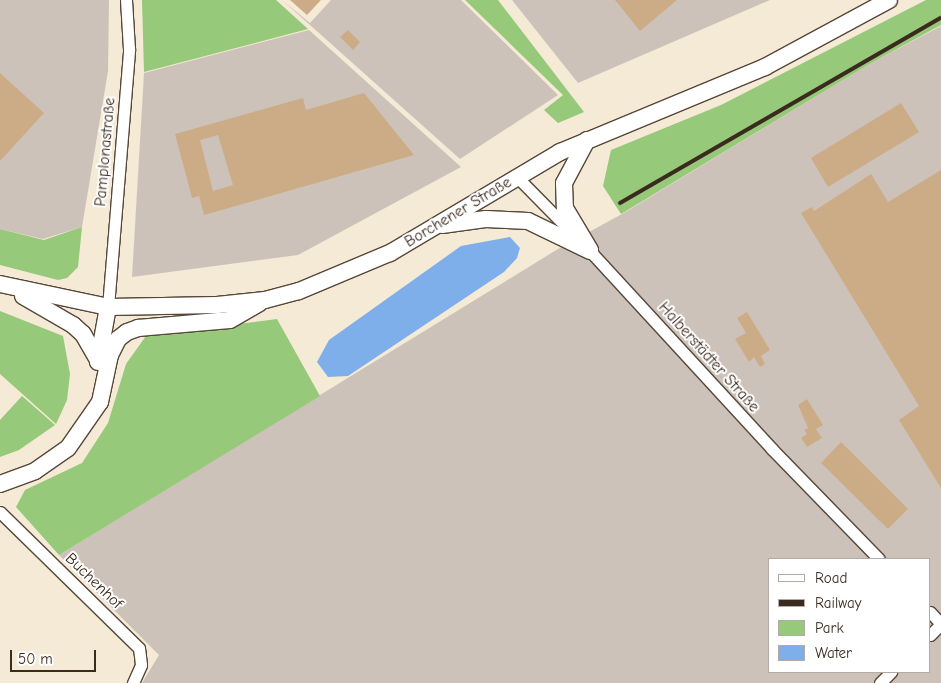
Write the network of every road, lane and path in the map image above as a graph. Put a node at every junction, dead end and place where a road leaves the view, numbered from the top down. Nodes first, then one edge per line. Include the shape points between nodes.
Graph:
1 (126, 0) edge
2 (889, 0) edge
3 (586, 140) junction
4 (516, 176) junction
5 (434, 226) junction
6 (590, 250) junction
7 (2, 285) edge
8 (265, 300) junction
9 (108, 308) junction
10 (98, 360) junction
11 (90, 415) junction
12 (0, 484) edge
13 (0, 512) edge
14 (878, 558) edge
15 (931, 613) edge
16 (941, 624) edge
17 (931, 634) edge
18 (891, 673) edge
19 (133, 683) edge
20 (880, 683) edge

1 - 9 street, Pamplonastraße via 129,49
2 - 3 main road, Borchener Straße via 765,67
3 - 4 main road, Borchener Straße
3 - 6 main road via 564,183 565,208
4 - 5 main road, Borchener Straße
4 - 6 street, Halberstädter Straße
5 - 6 main road via 486,219 528,221
5 - 8 main road, Borchener Straße via 390,253 299,291
6 - 14 street, Halberstädter Straße via 772,449
7 - 9 main road, Borchener Straße
7 - 10 main road via 73,325 83,334
8 - 9 main road, Borchener Straße via 180,308
8 - 11 main road via 230,320 138,328 127,332 118,339 110,355 100,402
9 - 10 main road
10 - 11 main road
11 - 12 main road via 68,448 34,471
13 - 19 street, Buchenhof via 139,648 141,665
15 - 16 street
16 - 17 street
18 - 20 street

